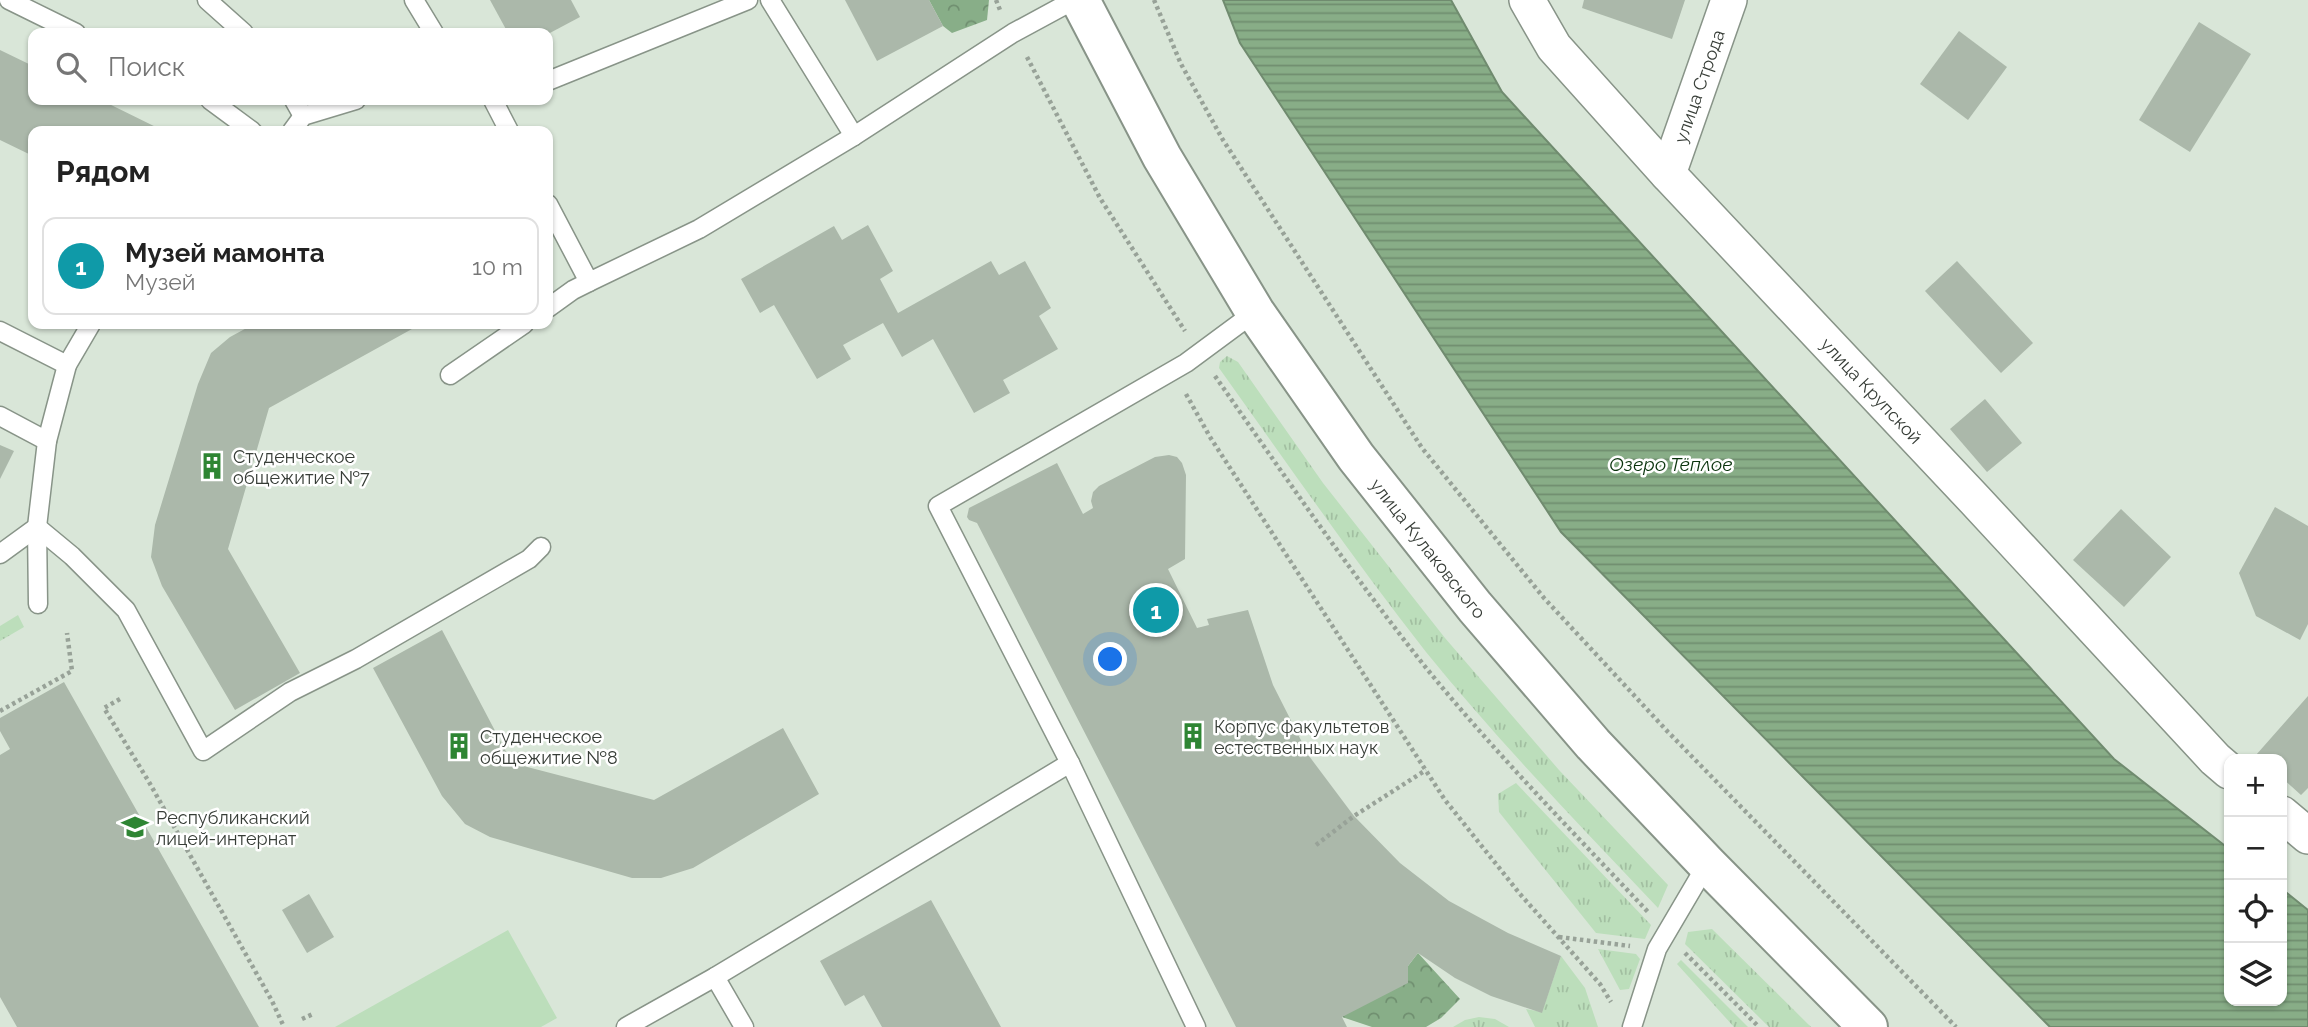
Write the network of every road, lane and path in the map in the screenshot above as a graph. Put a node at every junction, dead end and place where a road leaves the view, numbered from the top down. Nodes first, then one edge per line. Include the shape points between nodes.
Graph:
1 (9, 0) edge
2 (207, 0) edge
3 (414, 0) edge
4 (748, 0) edge
5 (770, 0) edge
6 (996, 0) edge
7 (1074, 0) edge
8 (1080, 0) edge
9 (1154, 0) edge
10 (1527, 0) edge
11 (1729, 0) edge
12 (66, 28) edge
13 (238, 28) edge
14 (431, 28) edge
15 (1013, 33) junction
16 (553, 79) edge
17 (217, 105) edge
18 (297, 105) edge
19 (339, 105) edge
20 (496, 105) edge
21 (303, 116) junction
22 (244, 126) edge
23 (296, 126) edge
24 (506, 126) edge
25 (854, 136) junction
26 (1668, 174) junction
27 (553, 213) edge
28 (590, 282) junction
29 (553, 304) edge
30 (1255, 312) junction
31 (88, 329) edge
32 (517, 329) edge
33 (0, 331) edge
34 (1193, 358) junction
35 (67, 365) junction
36 (450, 375) dead end
37 (0, 416) edge
38 (47, 441) junction
39 (37, 527) junction
40 (541, 547) dead end
41 (0, 554) edge
42 (38, 604) dead end
43 (67, 633) dead end
44 (120, 699) dead end
45 (0, 712) edge
46 (1070, 763) junction
47 (2224, 767) edge
48 (1426, 770) junction
49 (2286, 817) edge
50 (2308, 835) edge
51 (1316, 845) dead end
52 (1707, 864) junction
53 (1667, 933) junction
54 (1558, 937) junction
55 (1657, 949) junction
56 (715, 977) junction
57 (1613, 1006) dead end
58 (313, 1014) dead end
59 (302, 1019) dead end
60 (284, 1027) edge
61 (625, 1027) edge
62 (744, 1027) edge
63 (1196, 1027) edge
64 (1632, 1027) edge
65 (1759, 1027) edge
66 (1868, 1027) edge
67 (1956, 1027) edge

1 - 12 lane
2 - 13 lane
3 - 14 lane
4 - 16 lane
5 - 25 lane
6 - 15 path
7 - 15 lane
8 - 30 main road, улица Кулаковского via 1162,157
9 - 67 path via 1181,64 1223,140 1422,448 1544,598
10 - 26 street, улица Крупской via 1554,47
11 - 26 street, улица Строда
15 - 25 lane
15 - 34 path via 1100,198
17 - 22 lane
18 - 21 lane
19 - 21 lane
20 - 24 lane
21 - 23 lane
25 - 28 lane via 699,229
26 - 47 street, улица Крупской
27 - 28 lane
28 - 29 lane
30 - 34 lane
30 - 52 main road, улица Кулаковского via 1356,457 1475,607 1593,744
31 - 35 lane
32 - 36 lane
33 - 35 lane
34 - 46 lane via 938,506
34 - 48 path via 1182,387 1210,437
34 - 53 path via 1427,669
35 - 38 lane
37 - 38 lane
38 - 39 lane
39 - 40 lane via 126,610 203,751 290,692 356,659 529,559
39 - 41 lane
39 - 42 lane
43 - 45 path via 72,671
44 - 60 path via 104,708
46 - 56 lane
46 - 63 lane
48 - 51 path
48 - 54 path via 1445,800
49 - 50 street
52 - 53 lane
52 - 66 main road, улица Кулаковского
53 - 55 lane
53 - 65 path
54 - 55 path
54 - 57 path via 1600,984
55 - 64 lane
56 - 61 lane
56 - 62 lane
58 - 59 path

